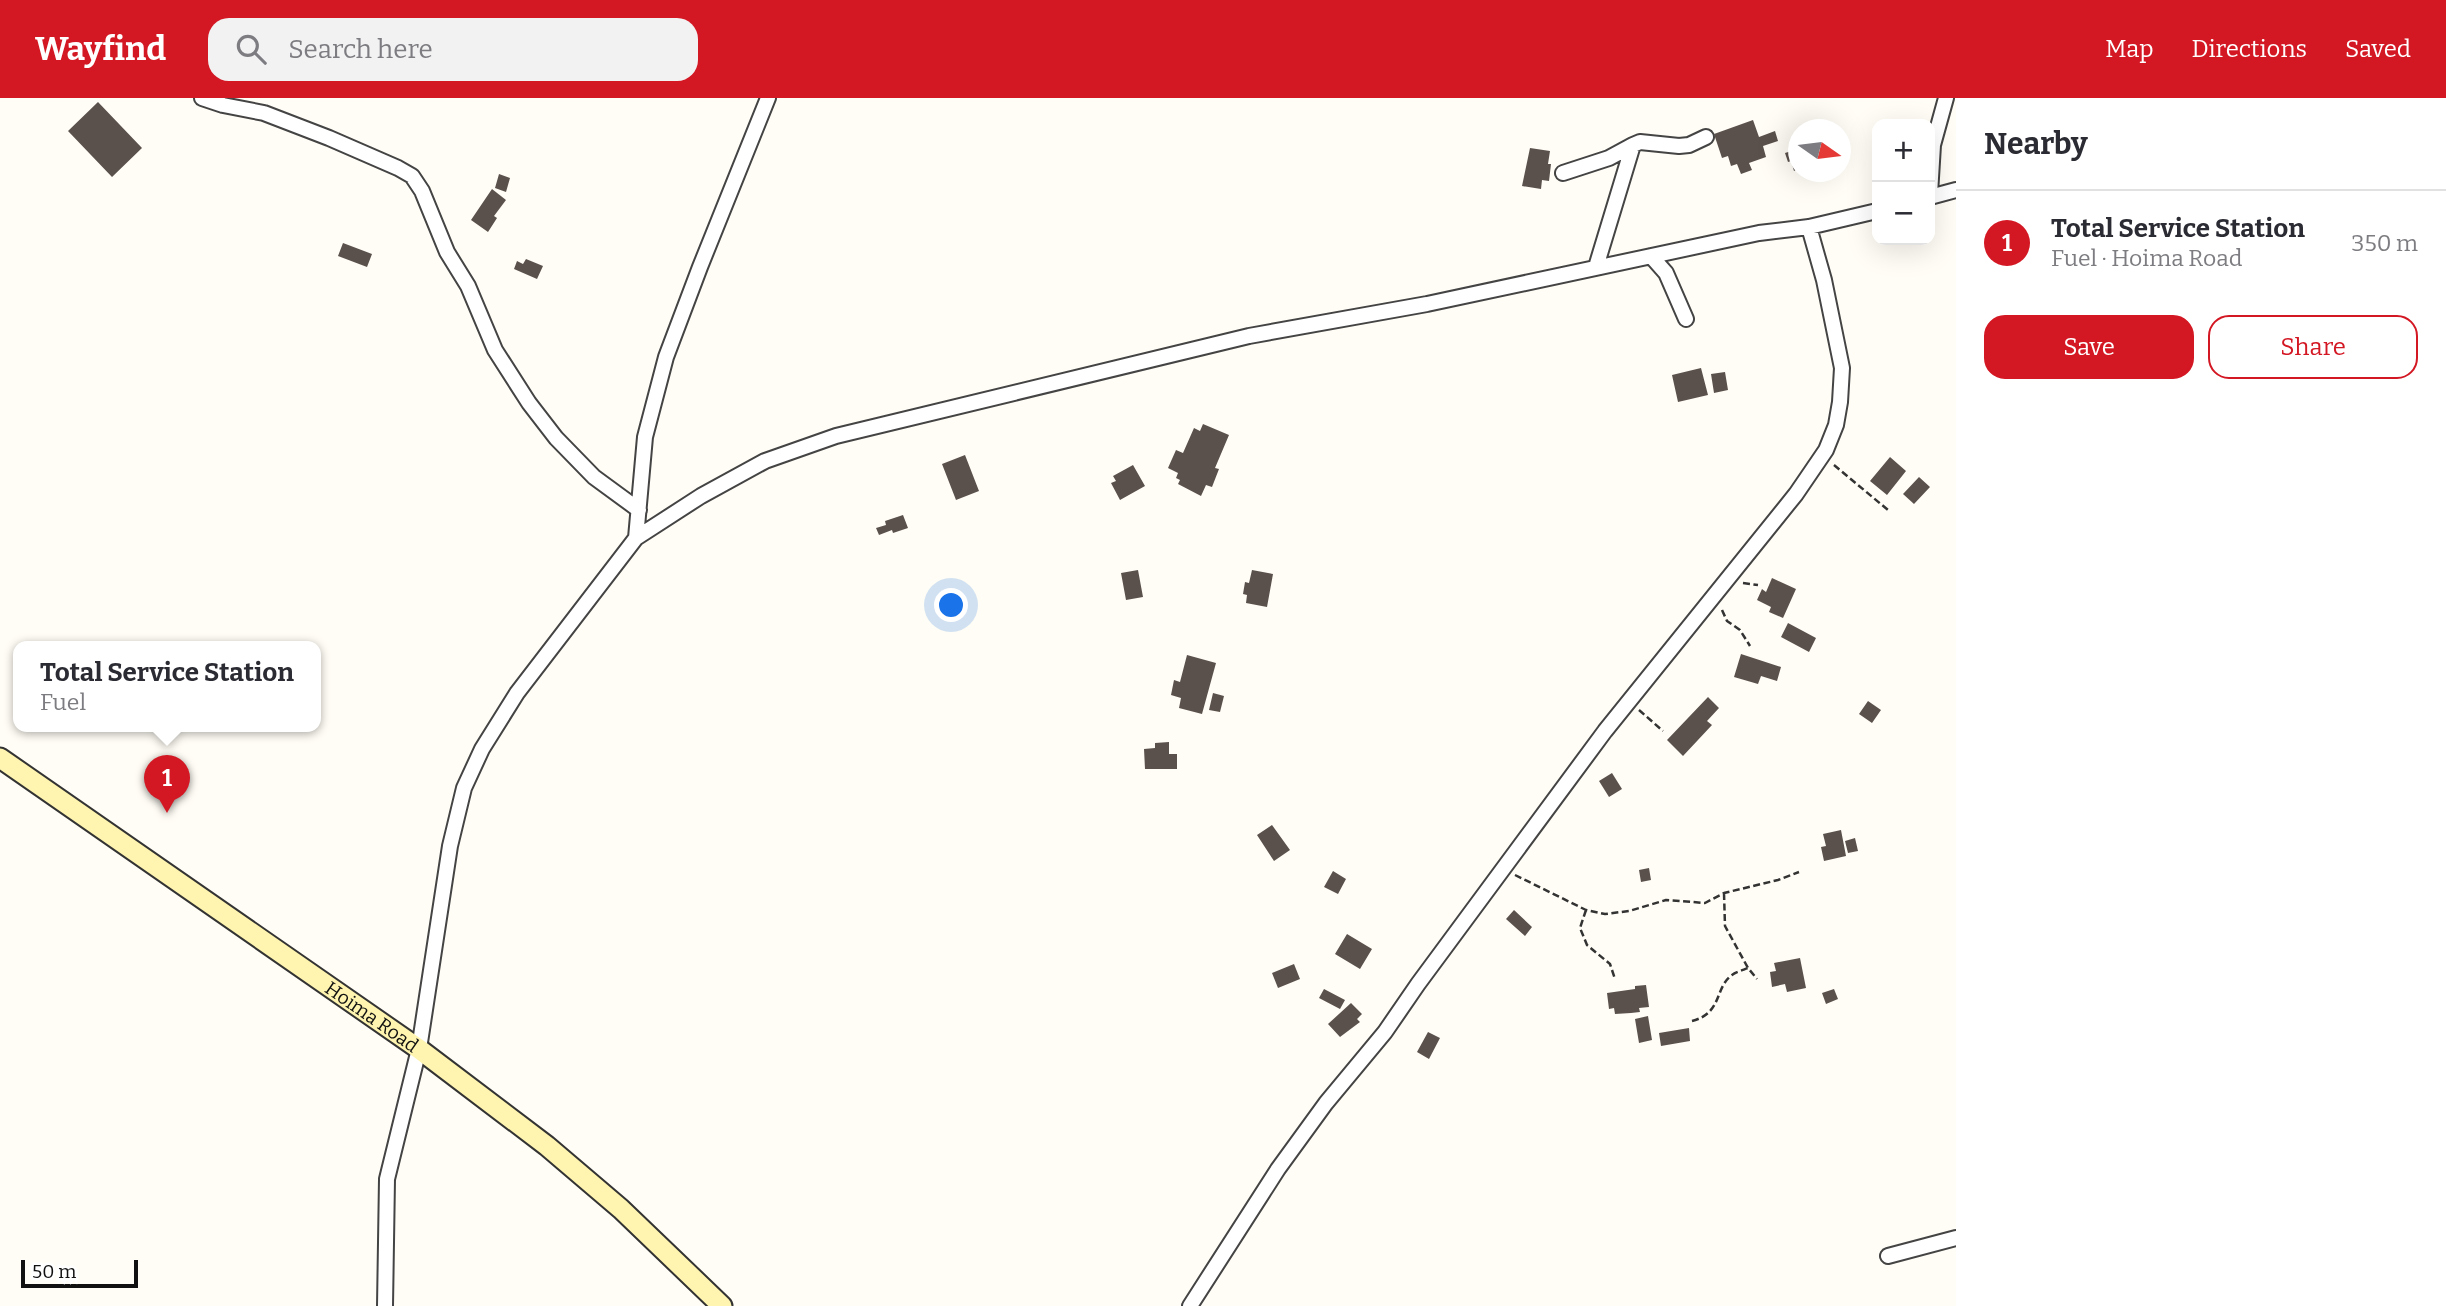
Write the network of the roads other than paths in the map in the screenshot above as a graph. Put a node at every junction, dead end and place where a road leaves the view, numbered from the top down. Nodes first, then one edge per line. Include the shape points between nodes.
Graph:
1 (202, 98) edge
2 (768, 98) edge
3 (1946, 98) edge
4 (1706, 137) dead end
5 (1633, 145) junction
6 (1563, 173) dead end
7 (1931, 182) edge
8 (1956, 190) edge
9 (1935, 194) edge
10 (1872, 212) edge
11 (1809, 227) junction
12 (1651, 256) junction
13 (1595, 267) junction
14 (1686, 319) dead end
15 (639, 510) junction
16 (636, 538) junction
17 (0, 758) edge
18 (419, 1049) junction
19 (1956, 1238) edge
20 (1888, 1256) dead end
21 (385, 1306) edge
22 (722, 1306) edge
23 (1190, 1306) edge

1 - 15 street via 264,113 412,176 495,350 529,403 594,477
2 - 15 street via 666,357 645,437
3 - 7 street via 1933,145
4 - 5 street via 1689,145
5 - 6 street
5 - 13 street
8 - 9 street
10 - 11 street
11 - 12 street
11 - 23 street via 1842,368 1836,425 1826,450 1796,494 1626,704 1385,1032 1326,1102
12 - 13 street
12 - 14 street via 1666,273
13 - 16 street via 1249,336 836,436 765,461
15 - 16 street
16 - 18 street via 517,693 464,788 448,859
17 - 18 main road, Hoima Road
18 - 21 street via 387,1179
18 - 22 main road, Hoima Road via 547,1146
19 - 20 street

